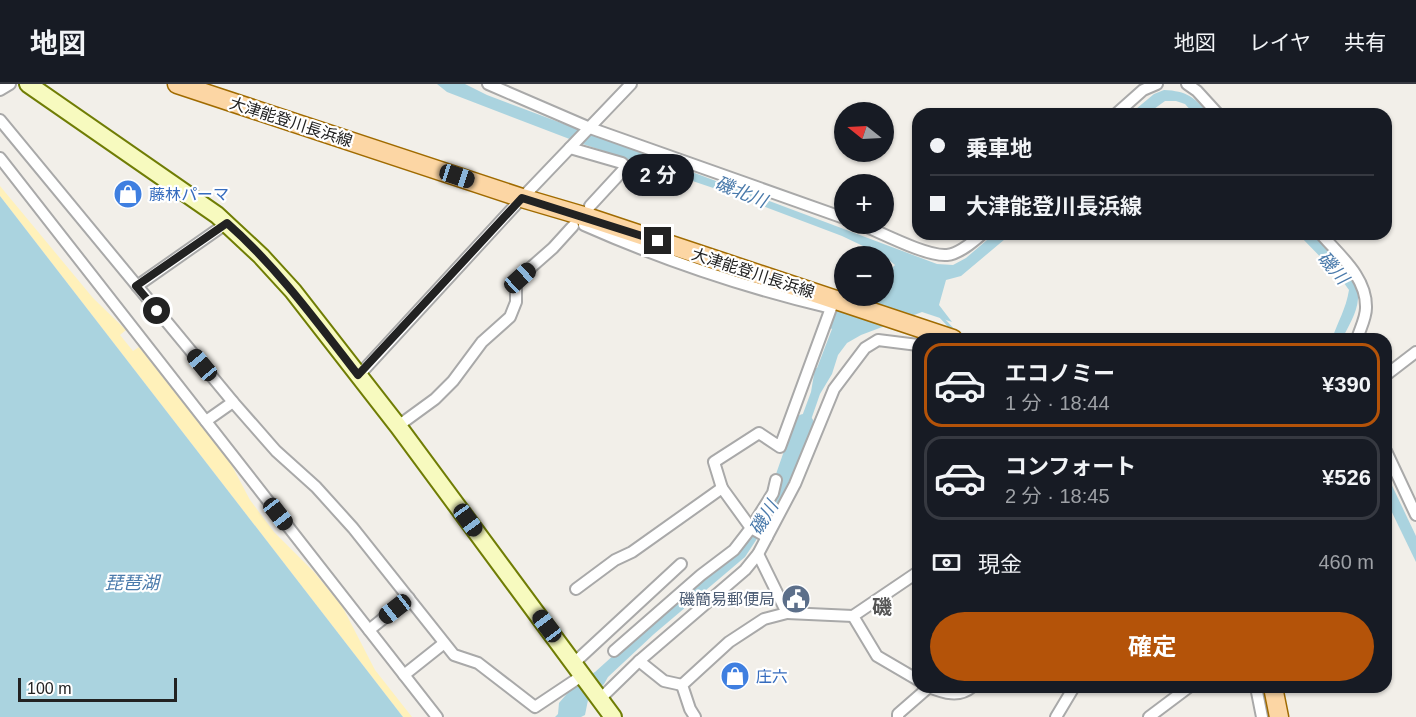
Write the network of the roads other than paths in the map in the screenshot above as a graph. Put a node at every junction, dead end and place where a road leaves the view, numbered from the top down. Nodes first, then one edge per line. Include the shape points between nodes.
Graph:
1 (10, 84) edge
2 (28, 84) edge
3 (177, 84) edge
4 (488, 84) edge
5 (631, 84) edge
6 (1157, 84) edge
7 (1187, 84) edge
8 (0, 90) edge
9 (1123, 108) edge
10 (1213, 108) edge
11 (0, 120) edge
12 (588, 130) junction
13 (572, 147) junction
14 (0, 158) edge
15 (522, 198) junction
16 (834, 215) edge
17 (584, 219) junction
18 (227, 223) junction
19 (884, 234) edge
20 (975, 240) edge
21 (1326, 240) edge
22 (136, 286) junction
23 (917, 333) edge
24 (1359, 333) edge
25 (912, 338) edge
26 (1416, 352) edge
27 (1392, 370) edge
28 (358, 375) junction
29 (233, 402) junction
30 (206, 421) junction
31 (398, 426) junction
32 (1392, 464) edge
33 (776, 480) dead end
34 (722, 488) junction
35 (1416, 515) edge
36 (759, 533) junction
37 (758, 554) junction
38 (681, 564) dead end
39 (912, 576) edge
40 (576, 589) dead end
41 (409, 598) junction
42 (787, 613) junction
43 (853, 616) junction
44 (369, 630) junction
45 (443, 644) junction
46 (614, 651) dead end
47 (639, 661) junction
48 (581, 673) junction
49 (404, 675) junction
50 (912, 677) edge
51 (682, 685) junction
52 (922, 693) edge
53 (945, 693) edge
54 (965, 693) edge
55 (1070, 693) edge
56 (1181, 693) edge
57 (1257, 693) edge
58 (1274, 693) edge
59 (600, 699) junction
60 (1259, 715) edge
61 (437, 717) edge
62 (613, 717) edge
63 (695, 717) edge
64 (898, 717) edge
65 (1056, 717) edge
66 (1149, 717) edge
67 (1279, 717) edge

1 - 8 street
2 - 18 street
3 - 15 main road, 大津能登川長浜線
4 - 12 street
5 - 12 street
6 - 9 street via 1143,90
7 - 10 street
11 - 22 street
12 - 13 street
12 - 16 street
13 - 15 street
13 - 17 street via 626,167
14 - 30 street
15 - 17 main road, 大津能登川長浜線
15 - 28 street
17 - 23 main road, 大津能登川長浜線 via 905,324
17 - 31 street via 520,278 510,317 482,342 435,399
17 - 34 street via 619,241 775,294 831,308 780,447 759,433 714,462
18 - 22 street
18 - 28 street via 293,291
19 - 20 street via 935,255 949,255
21 - 24 street via 1356,273 1364,290 1366,309
22 - 29 street
25 - 36 street via 878,340 865,348 834,389 795,483
26 - 27 street
28 - 31 street
29 - 30 street
29 - 41 street via 353,528
30 - 44 street
31 - 48 street
32 - 35 street
33 - 36 street
34 - 36 street
34 - 40 street
36 - 37 street
36 - 46 street via 701,575
37 - 42 street
37 - 47 street via 745,570
38 - 48 street
39 - 43 street
41 - 44 street
41 - 45 street
42 - 43 street
42 - 51 street via 764,619 729,642
43 - 50 street via 877,656
44 - 49 street
45 - 48 street via 454,655 478,663 535,707
45 - 49 street
47 - 51 street via 664,681
47 - 59 street
48 - 59 street
49 - 61 street
51 - 63 street
52 - 64 street
53 - 54 street
55 - 65 street
56 - 66 street
57 - 60 street
58 - 67 main road
59 - 62 street

